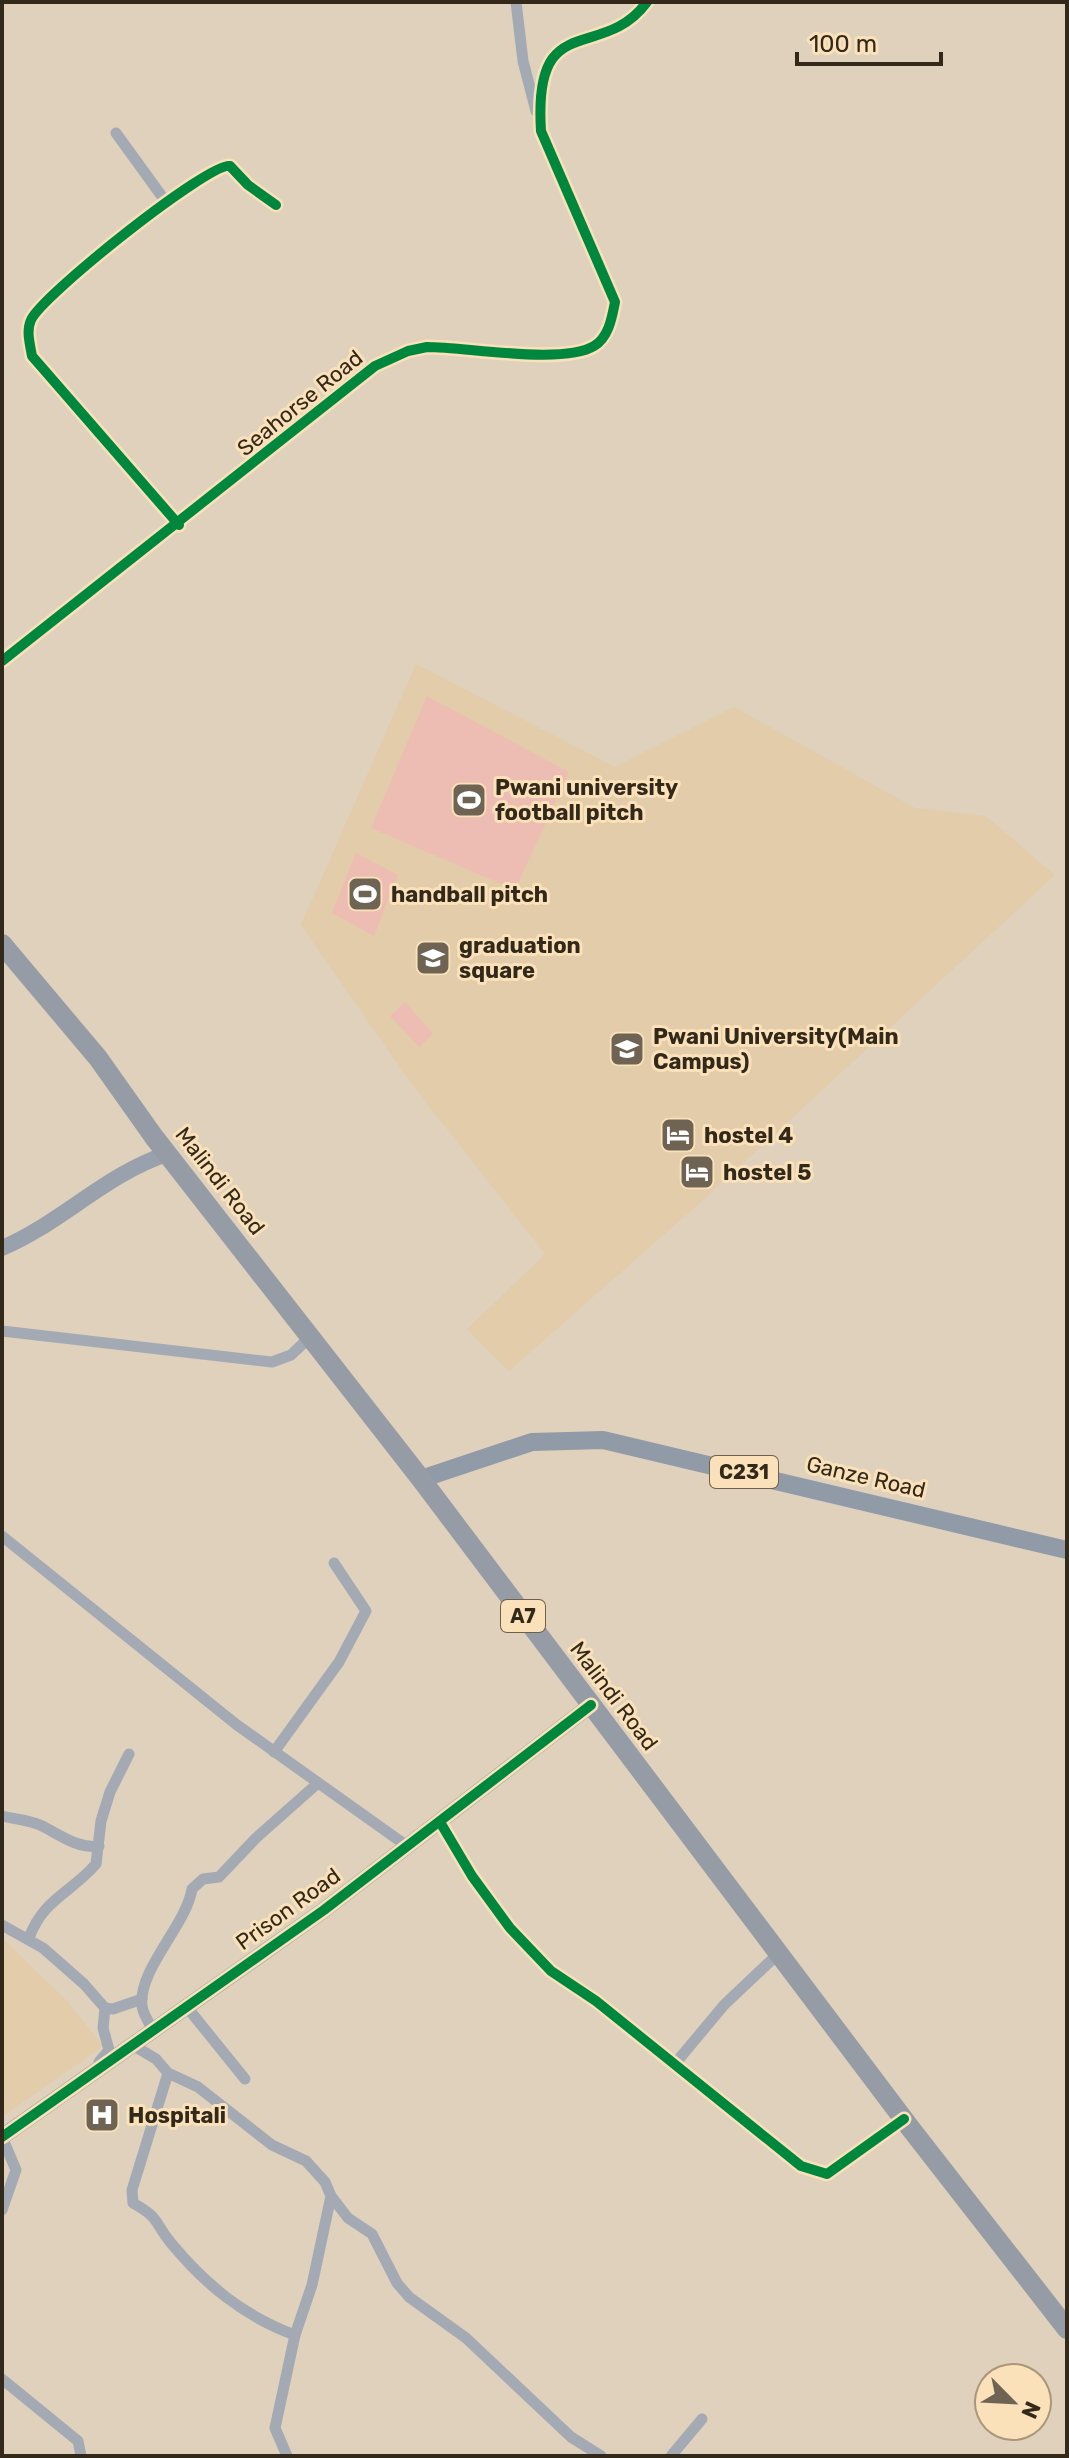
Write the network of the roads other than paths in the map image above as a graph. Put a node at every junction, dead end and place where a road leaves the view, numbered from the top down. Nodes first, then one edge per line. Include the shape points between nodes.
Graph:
1 (516, 2) edge
2 (647, 2) edge
3 (541, 131) junction
4 (116, 133) dead end
5 (166, 202) junction
6 (276, 205) dead end
7 (179, 525) junction
8 (2, 661) edge
9 (2, 944) edge
10 (154, 1137) junction
11 (167, 1154) junction
12 (133, 1165) junction
13 (2, 1248) edge
14 (2, 1331) edge
15 (311, 1336) junction
16 (421, 1479) junction
17 (3, 1539) edge
18 (1067, 1550) edge
19 (334, 1563) dead end
20 (591, 1705) junction
21 (274, 1752) junction
22 (129, 1754) dead end
23 (318, 1783) junction
24 (2, 1816) edge
25 (440, 1822) junction
26 (99, 1846) junction
27 (407, 1846) junction
28 (2, 1925) edge
29 (29, 1938) junction
30 (779, 1953) junction
31 (142, 1999) junction
32 (186, 2006) junction
33 (105, 2008) junction
34 (153, 2030) junction
35 (131, 2044) junction
36 (674, 2065) junction
37 (168, 2073) junction
38 (245, 2079) dead end
39 (904, 2119) junction
40 (2, 2127) edge
41 (2, 2137) edge
42 (331, 2196) junction
43 (2, 2210) edge
44 (1067, 2329) edge
45 (295, 2335) junction
46 (2, 2379) edge
47 (702, 2419) dead end
48 (81, 2456) edge
49 (287, 2456) edge
50 (601, 2456) edge
51 (671, 2456) edge

1 - 3 street via 523,61
2 - 3 street, Seahorse Road via 628,21 554,56 544,76
3 - 7 street, Seahorse Road via 615,302 603,337 594,346 571,353 443,347 408,351 375,366
4 - 5 street
5 - 6 street via 226,164
5 - 7 street via 57,290 32,317 28,331 32,356
7 - 8 street, Seahorse Road
9 - 10 highway, Malindi Road / A7 via 98,1058
10 - 11 highway, Malindi Road / A7
10 - 12 street
11 - 12 street
11 - 15 highway, Malindi Road / A7
12 - 13 street via 51,1223
14 - 15 street via 272,1362 291,1355
15 - 16 highway, Malindi Road / A7
16 - 18 main road, Ganze Road / C231 via 532,1442 603,1440
16 - 20 highway, Malindi Road / A7
17 - 21 street
19 - 21 street via 366,1611 339,1662
20 - 25 street, Prison Road
20 - 30 highway, Malindi Road / A7
21 - 23 street
22 - 26 street via 110,1792
23 - 27 street
23 - 31 street via 219,1877 203,1879 192,1889 190,1904
24 - 26 street
25 - 27 street, Prison Road
25 - 36 street via 472,1876 531,1952
26 - 29 street via 96,1864 45,1906
27 - 32 street, Prison Road
28 - 29 street
29 - 33 street
30 - 36 street via 724,2005
30 - 39 highway, Malindi Road / A7
31 - 33 street
31 - 34 street
32 - 34 street, Prison Road
32 - 38 street
33 - 40 street via 108,2055
34 - 35 street, Prison Road
35 - 37 street
35 - 41 street, Prison Road
36 - 39 street via 818,2174 827,2174
37 - 42 street via 198,2087 272,2145 306,2161
37 - 45 street via 132,2190 133,2203 156,2216 167,2239 210,2288
39 - 44 highway, Malindi Road / A7
41 - 43 street via 16,2170
42 - 45 street
42 - 50 street via 348,2218 372,2234 409,2297 466,2338 571,2437
45 - 49 street via 275,2428
46 - 48 street via 78,2441
47 - 51 street

